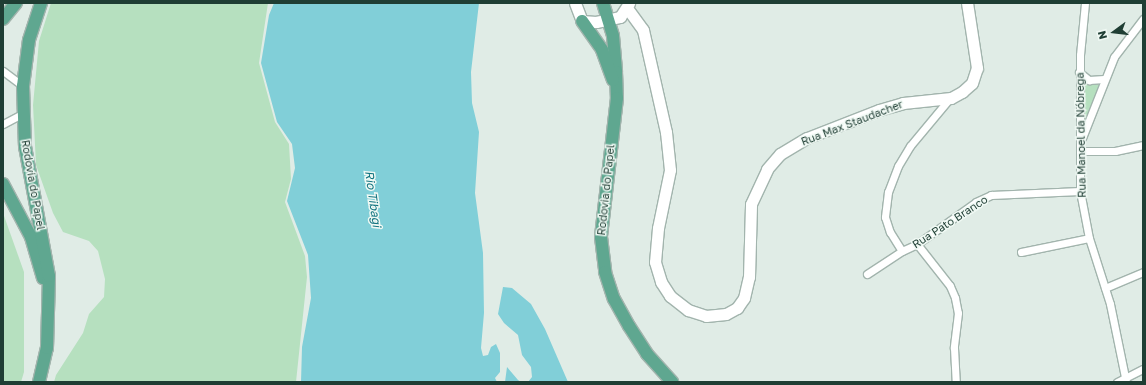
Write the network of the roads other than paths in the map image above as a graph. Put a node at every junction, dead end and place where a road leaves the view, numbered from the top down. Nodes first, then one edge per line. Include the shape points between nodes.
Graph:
1 (16, 3) edge
2 (41, 3) edge
3 (575, 3) edge
4 (603, 3) edge
5 (967, 3) edge
6 (1085, 3) edge
7 (628, 6) edge
8 (3, 19) edge
9 (1143, 19) edge
10 (582, 21) junction
11 (610, 21) junction
12 (3, 71) edge
13 (1079, 72) junction
14 (1104, 79) junction
15 (23, 86) junction
16 (617, 98) junction
17 (951, 98) junction
18 (24, 112) junction
19 (3, 124) edge
20 (1081, 142) junction
21 (1143, 145) edge
22 (1081, 151) junction
23 (3, 184) edge
24 (1080, 191) junction
25 (1089, 238) junction
26 (917, 244) junction
27 (902, 251) junction
28 (1021, 252) dead end
29 (1143, 272) edge
30 (867, 274) dead end
31 (1105, 288) junction
32 (48, 296) junction
33 (1143, 369) edge
34 (1125, 380) edge
35 (39, 382) edge
36 (672, 382) edge
37 (956, 382) edge
38 (1117, 382) edge

1 - 8 main road
2 - 15 main road, Rodovia do Papel via 29,40
3 - 10 main road
4 - 11 main road, Rodovia do Papel
5 - 17 main road, Rua Max Staudacher via 976,68 972,83
6 - 13 street, Rua Manoel da Nóbrega
7 - 11 main road via 620,17
7 - 17 main road, Rua Max Staudacher via 642,30 666,132 670,170 658,228 655,262 661,282 670,296 688,310 706,316 726,314 737,308 744,298 749,277 751,204 767,169 780,154 807,138 879,110 903,103
9 - 14 street via 1114,57
10 - 11 main road
10 - 16 main road via 604,55
11 - 16 main road, Rodovia do Papel via 616,50
12 - 15 street
13 - 14 street via 1089,80
13 - 20 street, Rua Manoel da Nóbrega
14 - 20 street
15 - 18 main road, Rodovia do Papel
16 - 36 main road, Rodovia do Papel via 601,237 605,272 614,299 628,326 647,354
17 - 27 street, Rua Pato Branco via 910,146 898,166 888,192 885,217 890,232
18 - 19 street
18 - 32 main road, Rodovia do Papel via 25,147 49,276
20 - 22 street, Rua Manoel da Nóbrega
21 - 22 street via 1115,151
22 - 24 street, Rua Manoel da Nóbrega
23 - 32 main road, Rodovia do Papel via 31,237
24 - 25 street, Rua Manoel da Nóbrega
24 - 26 street, Rua Pato Branco via 991,195 976,202
25 - 28 street
25 - 31 street, Rua Manoel da Nóbrega
26 - 27 street, Rua Pato Branco
26 - 37 street via 950,286 955,298 958,313 954,348
27 - 30 street
29 - 31 street
31 - 34 street, Rua Manoel da Nóbrega
32 - 35 main road, Rodovia do Papel via 47,348
33 - 34 street
34 - 38 street

